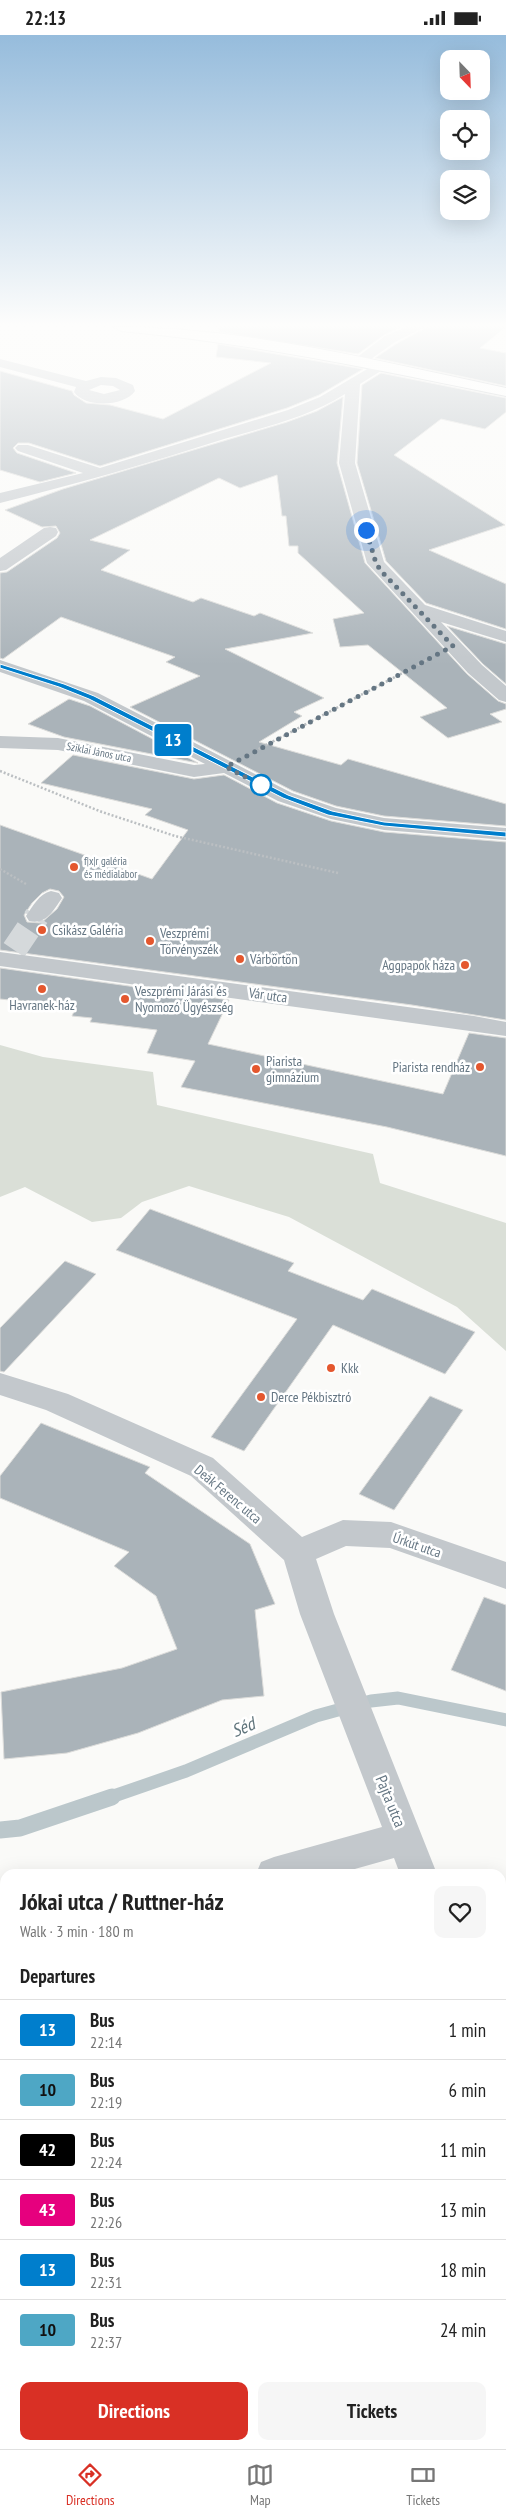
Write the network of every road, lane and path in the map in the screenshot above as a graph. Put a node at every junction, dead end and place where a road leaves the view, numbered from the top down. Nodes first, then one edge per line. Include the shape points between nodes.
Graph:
1 (206, 440) edge
2 (349, 440) edge
3 (23, 448) dead end
4 (100, 473) junction
5 (0, 498) edge
6 (50, 532) dead end
7 (0, 565) edge
8 (415, 607) junction
9 (506, 637) edge
10 (453, 646) junction
11 (0, 666) edge
12 (506, 696) edge
13 (0, 742) edge
14 (226, 767) junction
15 (0, 771) edge
16 (506, 834) edge
17 (338, 873) dead end
18 (50, 898) dead end
19 (37, 916) tunnel mouth
20 (7, 956) edge
21 (506, 1029) edge
22 (0, 1384) edge
23 (298, 1553) junction
24 (506, 1576) edge
25 (405, 1838) junction
26 (292, 1869) edge
27 (417, 1869) edge

1 - 4 street
2 - 8 street via 350,472 376,563
3 - 4 street
4 - 5 street
6 - 7 street
8 - 9 street
8 - 10 street
10 - 12 street
10 - 14 path
11 - 14 street via 92,697
13 - 14 street, Sziklai János utca via 58,744 194,771
14 - 16 street via 285,797 331,813 384,824
15 - 17 path via 102,812 175,836
18 - 19 street
20 - 21 street, Vár utca
22 - 23 street, Deák Ferenc utca via 57,1402 202,1467
23 - 24 street, Úrkút utca via 343,1533 391,1535
23 - 25 street, Pajta utca via 317,1614
25 - 26 street
25 - 27 street, Pajta utca

